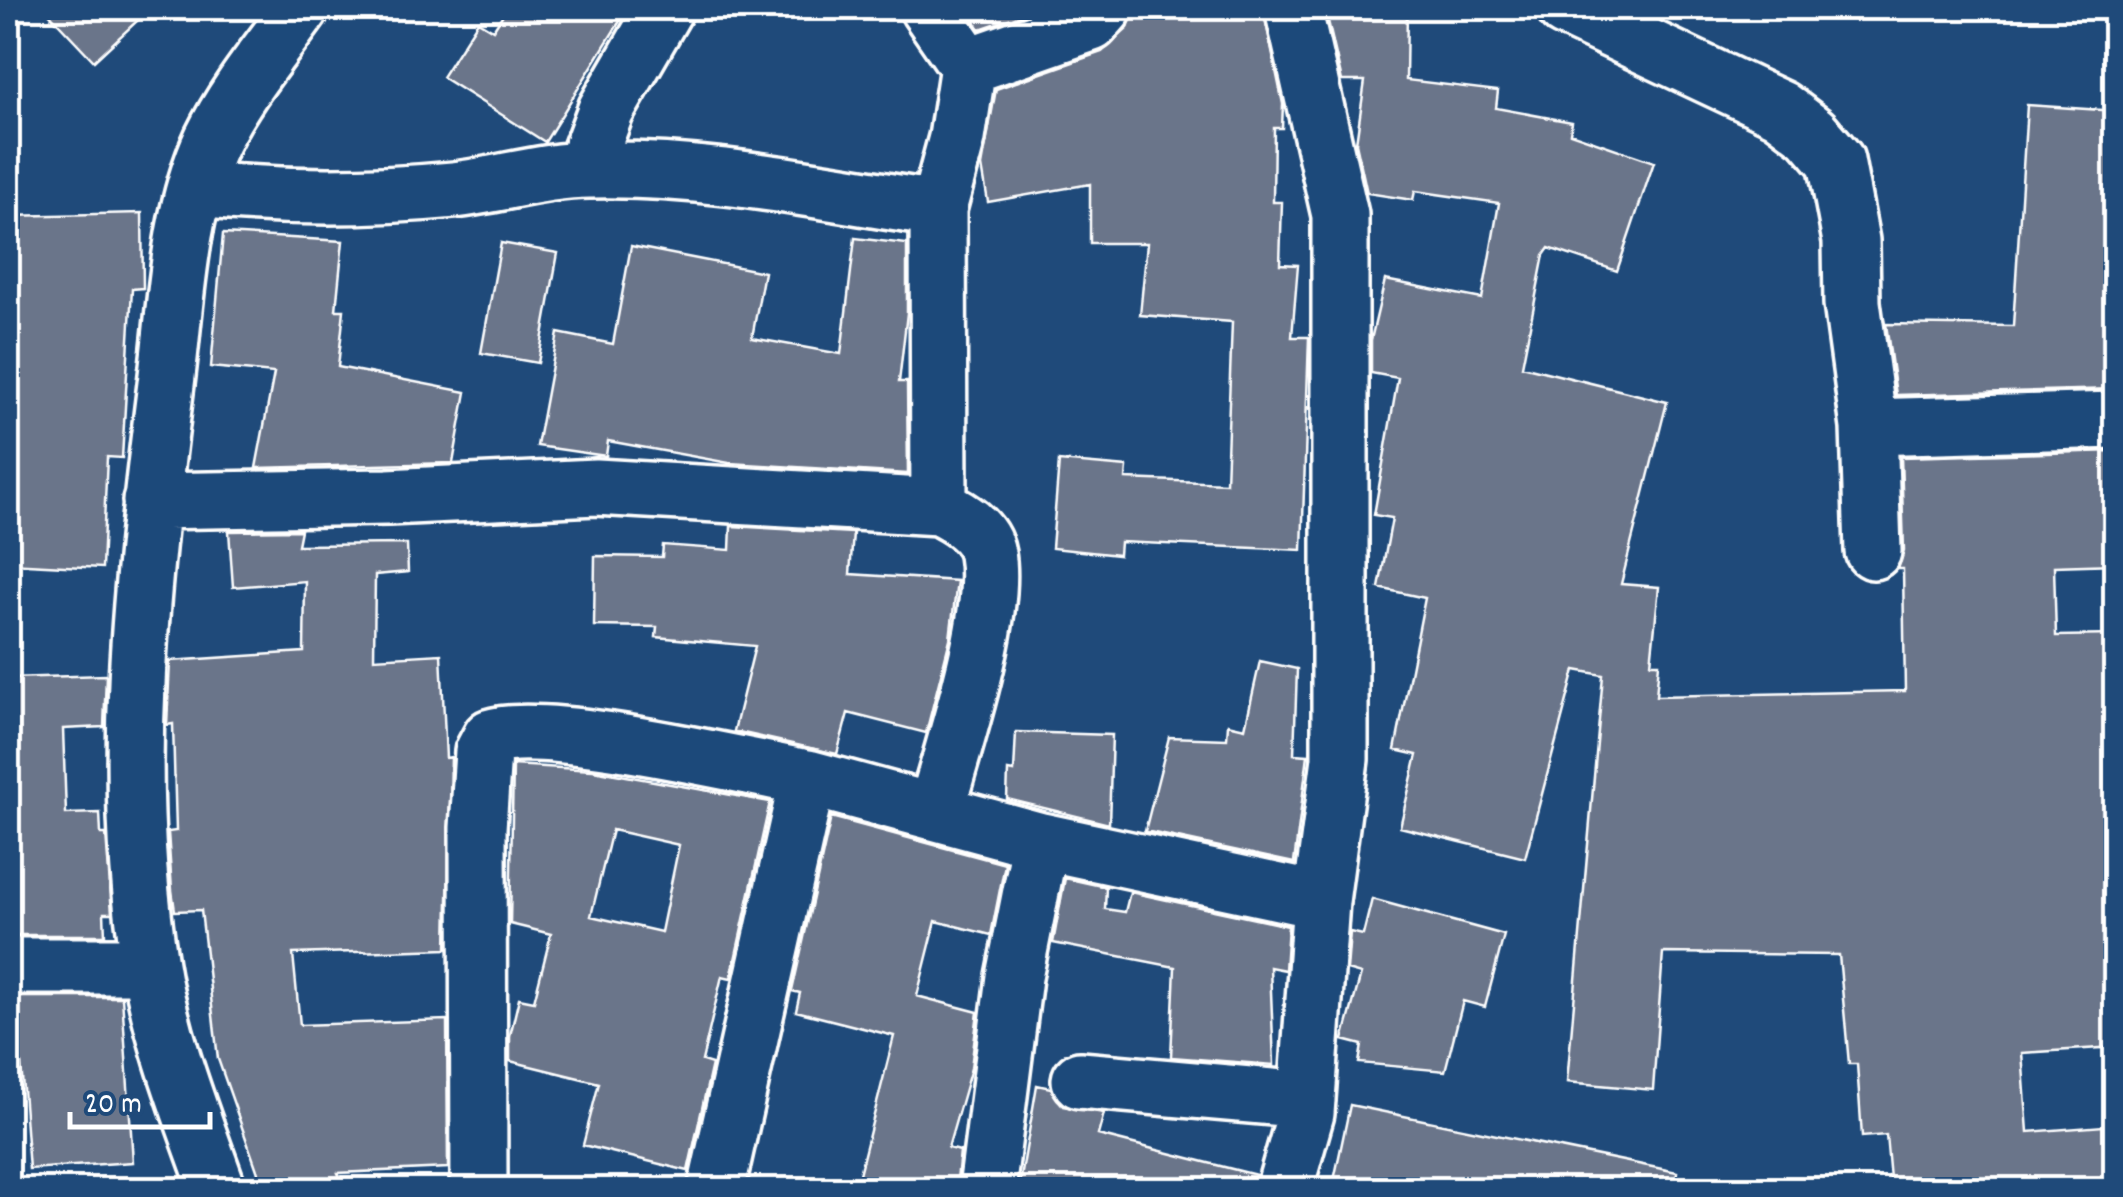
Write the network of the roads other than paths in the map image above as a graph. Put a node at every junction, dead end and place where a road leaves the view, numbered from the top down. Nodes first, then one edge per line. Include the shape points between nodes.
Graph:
1 (301, 8) edge
2 (666, 8) edge
3 (928, 8) edge
4 (1104, 8) edge
5 (1293, 8) edge
6 (1565, 8) edge
7 (968, 66) junction
8 (584, 170) junction
9 (195, 189) junction
10 (938, 208) junction
11 (2116, 420) edge
12 (1869, 427) junction
13 (151, 501) junction
14 (939, 507) junction
15 (1873, 551) dead end
16 (808, 778) junction
17 (936, 810) junction
18 (1040, 842) junction
19 (1321, 901) junction
20 (8, 966) edge
21 (150, 966) junction
22 (1080, 1080) dead end
23 (1307, 1100) junction
24 (218, 1190) edge
25 (479, 1190) edge
26 (716, 1190) edge
27 (987, 1190) edge
28 (1284, 1190) edge

1 - 9 street via 212,140
2 - 8 street via 606,110
3 - 7 street
4 - 7 street via 1092,23
5 - 19 street via 1340,215 1340,760
6 - 12 street via 1780,109 1836,161 1851,241
7 - 10 street
8 - 9 street via 437,191
8 - 10 street via 684,170
9 - 13 street
10 - 14 street
11 - 12 street
12 - 15 street
13 - 14 street via 596,487
13 - 21 street via 136,722 136,829
14 - 17 street via 968,522 987,551 974,670
16 - 17 street
16 - 25 street via 569,736 509,731 491,737 483,752 478,828
16 - 26 street
17 - 18 street
18 - 19 street
18 - 27 street via 1014,978
19 - 23 street
20 - 21 street
21 - 24 street via 176,1071
22 - 23 street
23 - 28 street

